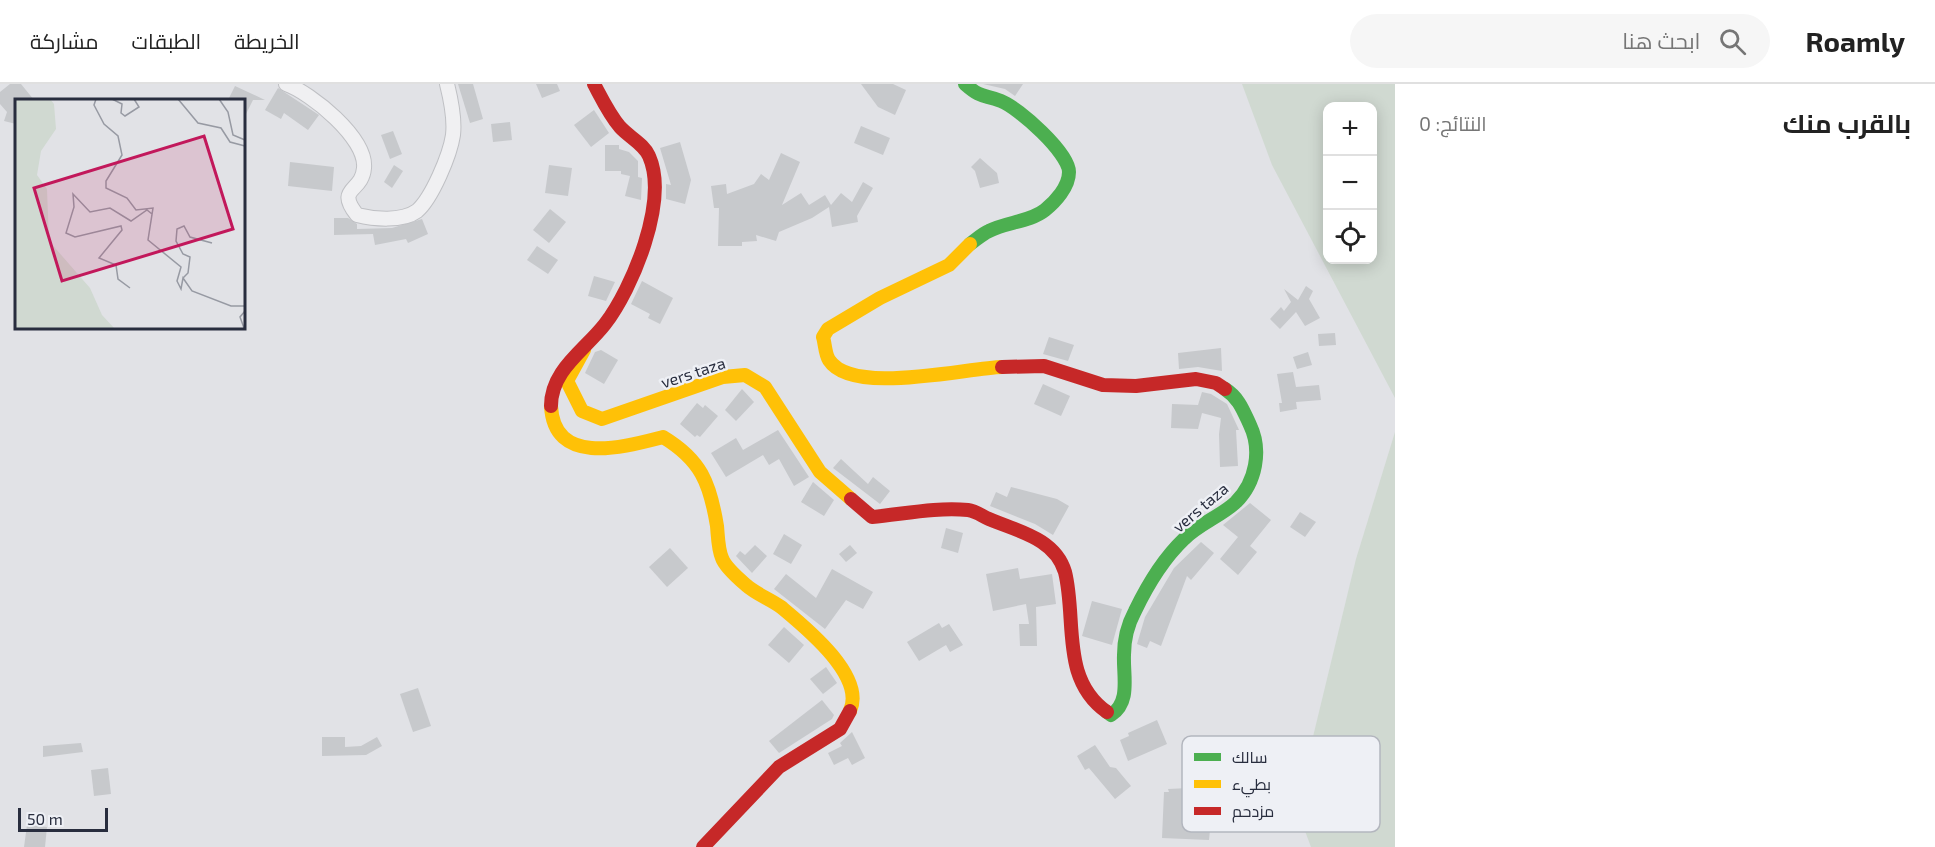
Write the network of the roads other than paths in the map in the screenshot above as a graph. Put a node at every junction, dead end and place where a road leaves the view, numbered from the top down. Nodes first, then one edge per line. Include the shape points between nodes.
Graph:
1 (286, 84) edge
2 (447, 84) edge
3 (594, 84) edge
4 (965, 84) edge
5 (584, 350) junction
6 (703, 847) edge

1 - 2 street via 310,95 358,146 364,167 348,194 347,202 352,209 357,215 388,219 415,212 428,198 437,179 453,136
3 - 5 street, vers taza via 619,126 649,157 656,193 633,271 607,322
4 - 5 street, vers taza via 980,96 1002,101 1040,129 1065,158 1069,172 1066,184 1043,212 989,231 948,265 828,329 823,337 824,348 830,360 846,372 892,379 976,368 1044,366 1102,385 1196,380 1216,384 1236,396 1255,436 1257,456 1251,480 1237,501 1185,538 1148,587 1127,631 1125,693 1117,711 1111,715 1091,699 1081,676 1073,654 1067,583 1061,562 1046,546 972,510 929,510 872,517 820,472 765,387 745,375 723,377 602,419 587,416 576,404 567,381
5 - 6 street, vers taza via 553,385 552,423 565,441 585,447 626,445 663,437 683,449 698,466 712,495 722,560 747,586 780,607 819,643 850,681 852,708 840,729 779,767

